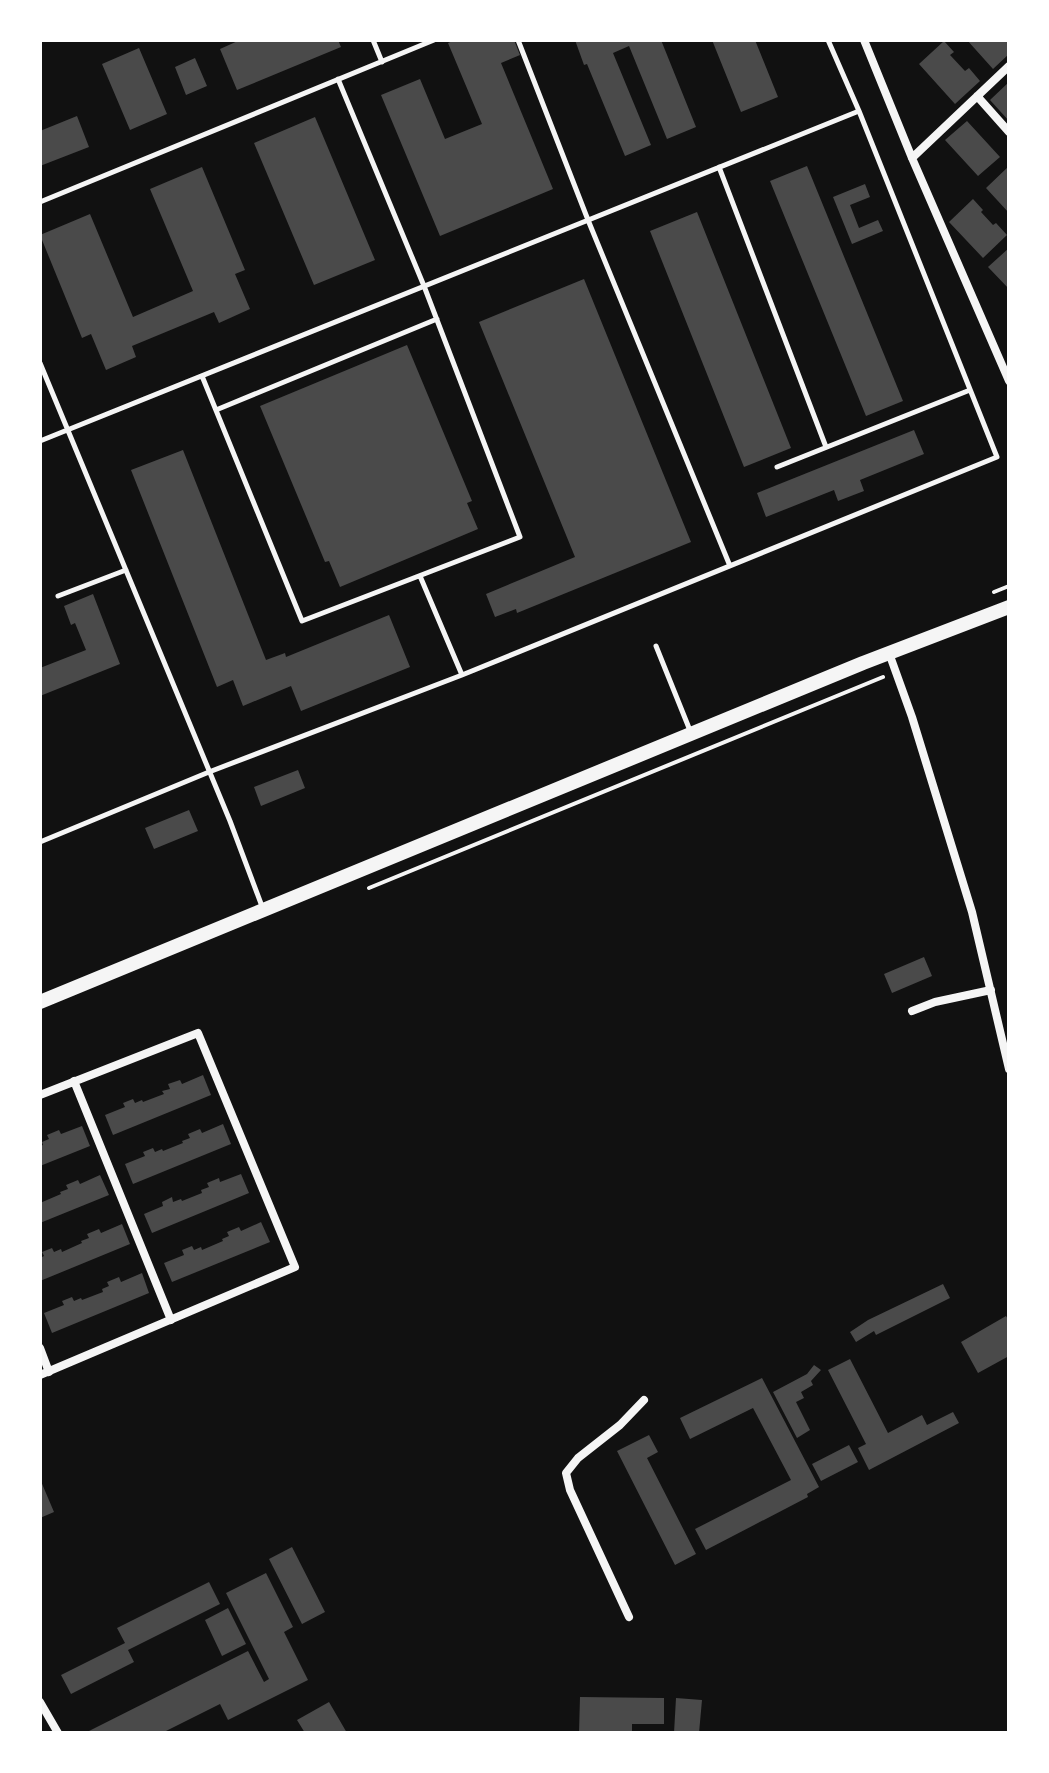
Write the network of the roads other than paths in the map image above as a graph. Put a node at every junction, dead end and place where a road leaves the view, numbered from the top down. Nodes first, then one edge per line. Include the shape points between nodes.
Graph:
1 (373, 40) edge
2 (434, 40) edge
3 (518, 40) edge
4 (828, 40) edge
5 (864, 40) edge
6 (382, 62) junction
7 (1009, 66) edge
8 (338, 79) junction
9 (977, 96) junction
10 (859, 111) junction
11 (1009, 132) edge
12 (912, 158) junction
13 (719, 167) junction
14 (40, 202) edge
15 (588, 220) junction
16 (424, 286) junction
17 (437, 319) junction
18 (40, 363) edge
19 (202, 376) junction
20 (1009, 381) edge
21 (970, 390) junction
22 (216, 410) junction
23 (68, 430) junction
24 (40, 441) edge
25 (826, 447) junction
26 (777, 467) dead end
27 (730, 566) junction
28 (126, 570) junction
29 (420, 576) junction
30 (58, 596) dead end
31 (1009, 607) edge
32 (656, 646) dead end
33 (889, 653) junction
34 (462, 675) junction
35 (691, 734) junction
36 (209, 772) junction
37 (40, 842) edge
38 (263, 910) junction
39 (991, 990) junction
40 (40, 1002) edge
41 (912, 1011) dead end
42 (1009, 1069) edge
43 (74, 1081) junction
44 (40, 1095) edge
45 (171, 1320) junction
46 (40, 1348) edge
47 (45, 1374) edge
48 (644, 1400) dead end
49 (629, 1617) dead end
50 (40, 1702) edge
51 (58, 1733) edge

1 - 6 lane
2 - 6 lane
3 - 15 lane
4 - 10 lane
5 - 12 street
6 - 8 lane
7 - 9 street
8 - 14 lane
8 - 16 lane
9 - 11 street
9 - 12 street
10 - 13 lane
10 - 21 lane
12 - 20 street
13 - 15 lane
13 - 25 lane
15 - 16 lane
15 - 27 lane
16 - 17 lane
16 - 19 lane
17 - 22 lane
17 - 29 lane via 520,537
18 - 23 lane
19 - 22 lane
19 - 23 lane
21 - 25 lane
21 - 27 lane via 997,457
22 - 29 lane via 302,621
23 - 24 lane
23 - 28 lane
25 - 26 lane
27 - 34 lane
28 - 30 lane
28 - 36 lane
29 - 34 lane
31 - 33 main road
32 - 35 lane
33 - 35 main road
33 - 39 street via 972,912
34 - 36 lane
35 - 38 main road
36 - 37 lane
36 - 38 lane
38 - 40 main road
39 - 41 street
39 - 42 street
43 - 44 street
43 - 45 street
43 - 45 street via 198,1033 295,1267
45 - 47 street
46 - 47 street
48 - 49 street via 566,1473
50 - 51 street

